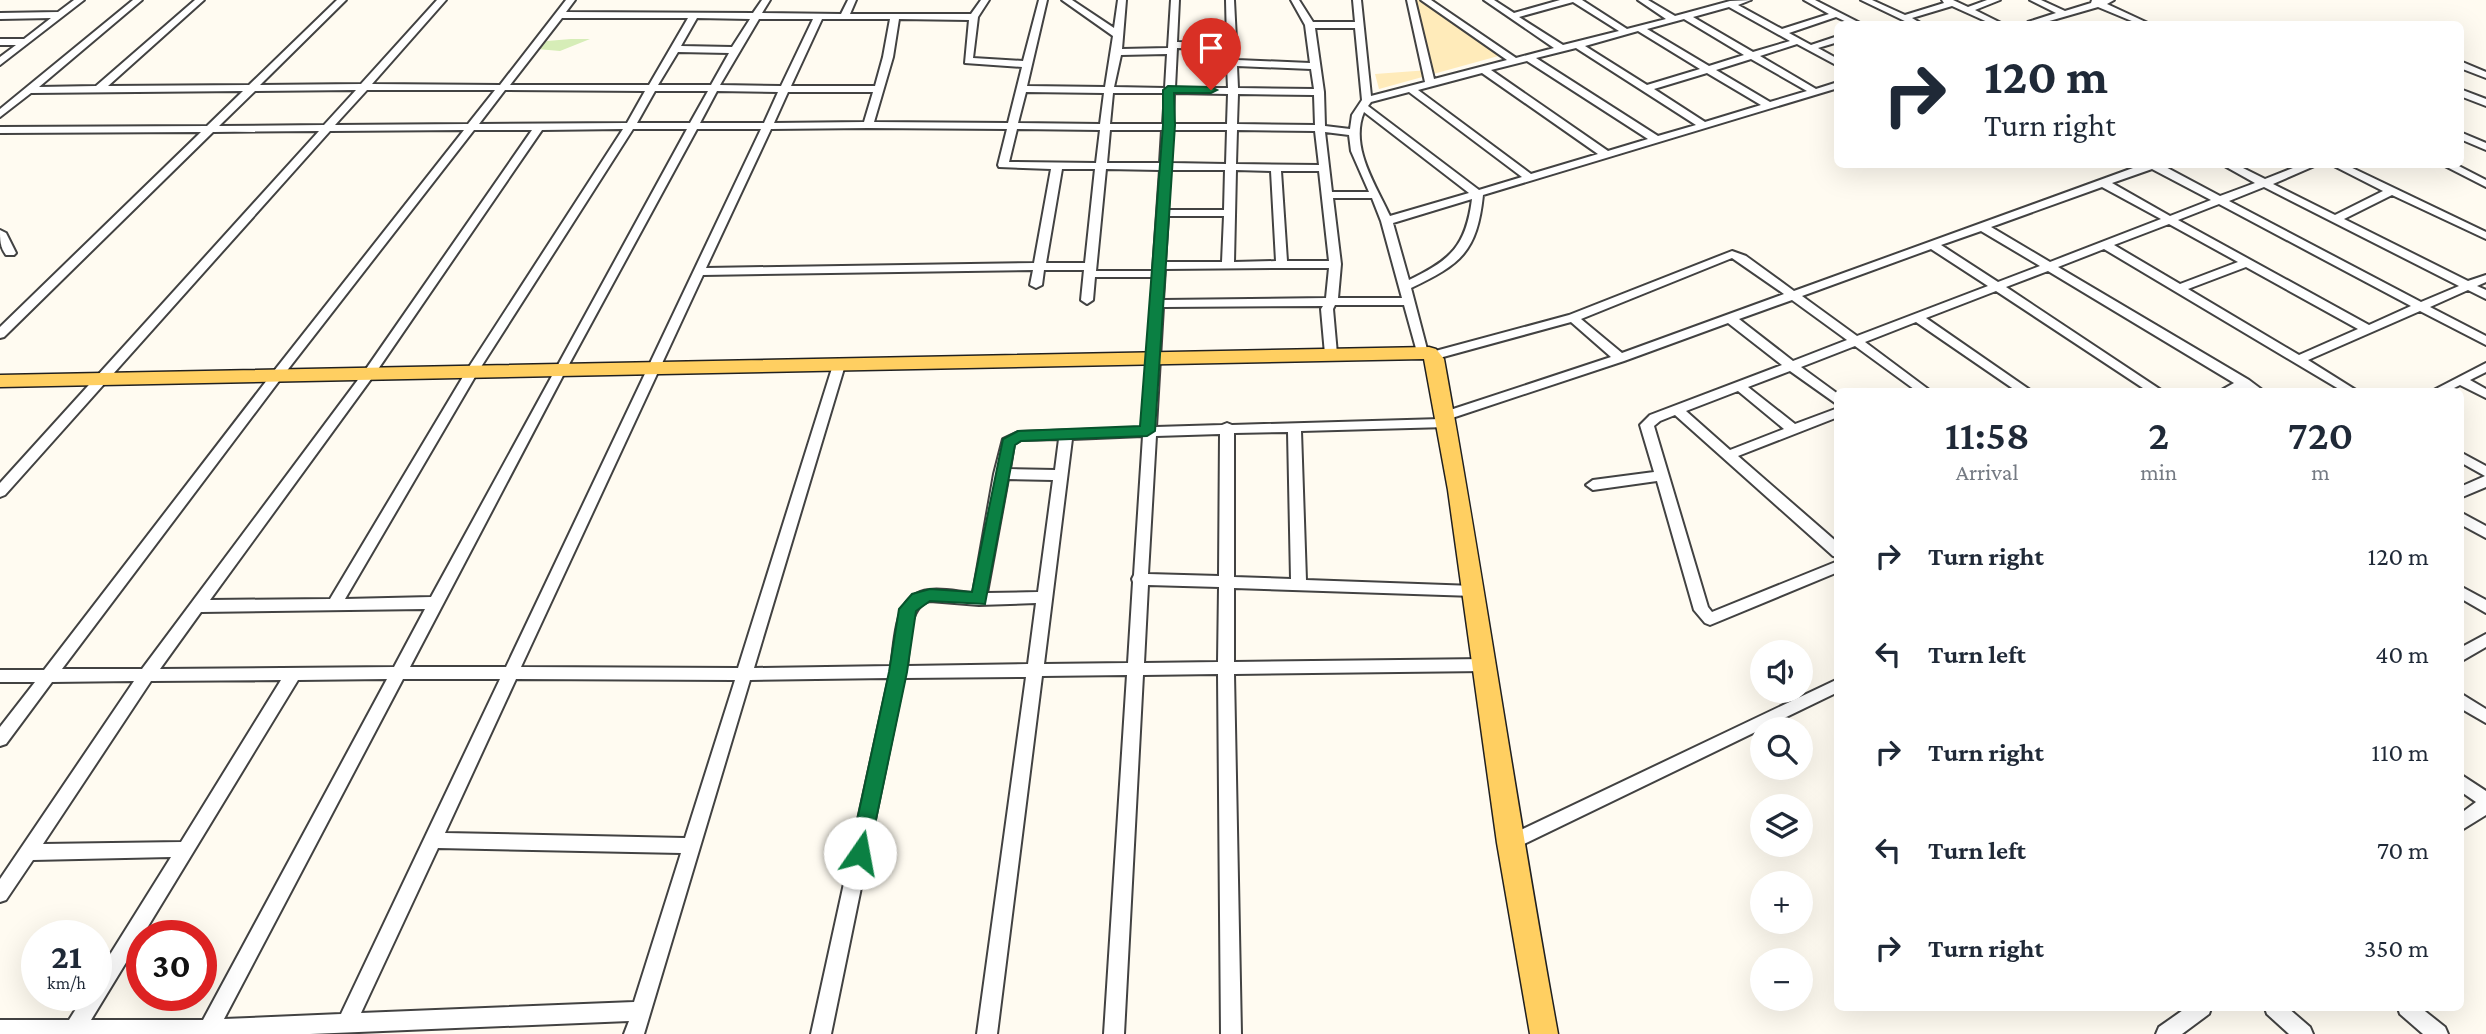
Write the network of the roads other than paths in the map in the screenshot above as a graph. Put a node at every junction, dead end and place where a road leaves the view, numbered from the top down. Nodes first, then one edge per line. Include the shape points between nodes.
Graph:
1 (80, 0) edge
2 (138, 0) edge
3 (200, 0) edge
4 (342, 0) edge
5 (442, 0) edge
6 (571, 0) edge
7 (766, 0) edge
8 (852, 0) edge
9 (985, 0) edge
10 (1043, 0) edge
11 (1066, 0) edge
12 (1122, 0) edge
13 (1175, 0) edge
14 (1230, 0) edge
15 (1295, 0) edge
16 (1357, 0) edge
17 (1411, 0) edge
18 (1425, 0) edge
19 (1488, 0) edge
20 (1570, 0) edge
21 (1576, 0) edge
22 (1642, 0) edge
23 (1708, 0) edge
24 (1746, 0) edge
25 (1808, 0) edge
26 (1865, 0) edge
27 (1996, 0) edge
28 (2034, 0) edge
29 (2110, 0) edge
30 (1949, 1) edge
31 (2096, 2) edge
32 (1726, 6) junction
33 (1967, 10) junction
34 (695, 14) junction
35 (758, 14) junction
36 (1836, 14) junction
37 (2065, 14) junction
38 (60, 15) junction
39 (558, 15) junction
40 (819, 15) junction
41 (0, 16) edge
42 (844, 16) junction
43 (1512, 16) junction
44 (895, 17) junction
45 (974, 17) junction
46 (1686, 17) junction
47 (1904, 18) junction
48 (1675, 19) junction
49 (1851, 21) edge
50 (1910, 21) edge
51 (1991, 21) edge
52 (2041, 21) edge
53 (2138, 21) edge
54 (1310, 25) junction
55 (1360, 25) junction
56 (1641, 29) junction
57 (1782, 32) junction
58 (1628, 33) junction
59 (1118, 35) junction
60 (1834, 39) edge
61 (1798, 41) junction
62 (0, 42) edge
63 (26, 42) junction
64 (1230, 46) junction
65 (1578, 46) junction
66 (1171, 48) junction
67 (1810, 48) junction
68 (675, 49) junction
69 (735, 50) junction
70 (1564, 50) junction
71 (1117, 51) junction
72 (1752, 55) junction
73 (1529, 58) junction
74 (1834, 61) edge
75 (0, 62) edge
76 (1516, 62) junction
77 (1230, 63) junction
78 (1026, 64) junction
79 (1315, 66) junction
80 (2464, 66) edge
81 (1706, 69) junction
82 (1484, 70) junction
83 (2486, 75) edge
84 (1430, 84) junction
85 (1834, 86) edge
86 (362, 87) junction
87 (251, 88) junction
88 (502, 89) junction
89 (651, 89) junction
90 (785, 89) junction
91 (879, 89) junction
92 (1020, 89) junction
93 (1109, 89) junction
94 (1411, 89) junction
95 (1645, 89) junction
96 (28, 90) junction
97 (98, 90) junction
98 (715, 90) junction
99 (1168, 90) junction
100 (1233, 90) junction
101 (1319, 92) junction
102 (1815, 92) junction
103 (2464, 94) edge
104 (1365, 103) junction
105 (2486, 103) edge
106 (1769, 106) junction
107 (0, 114) edge
108 (768, 125) junction
109 (868, 125) junction
110 (1011, 125) junction
111 (1107, 125) junction
112 (1169, 125) junction
113 (630, 126) junction
114 (695, 126) junction
115 (1232, 126) junction
116 (1705, 126) junction
117 (472, 127) junction
118 (540, 127) junction
119 (325, 128) junction
120 (1320, 128) junction
121 (209, 129) junction
122 (0, 130) edge
123 (1354, 133) junction
124 (2464, 137) edge
125 (1657, 141) junction
126 (2486, 147) edge
127 (1608, 156) junction
128 (1057, 166) junction
129 (1102, 166) junction
130 (1166, 167) junction
131 (1231, 167) junction
132 (1276, 167) junction
133 (1324, 168) junction
134 (2146, 168) edge
135 (2159, 168) edge
136 (2235, 168) edge
137 (2304, 168) edge
138 (2343, 168) edge
139 (2454, 168) edge
140 (1530, 178) junction
141 (2103, 183) junction
142 (2265, 184) junction
143 (2486, 184) edge
144 (2392, 191) junction
145 (1478, 194) junction
146 (1327, 195) junction
147 (1377, 195) junction
148 (2218, 201) junction
149 (1163, 213) junction
150 (1228, 213) junction
151 (2335, 219) junction
152 (1387, 220) junction
153 (2173, 220) junction
154 (1983, 227) junction
155 (0, 233) edge
156 (2486, 236) edge
157 (1933, 245) junction
158 (2105, 245) junction
159 (10, 253) dead end
160 (2249, 262) junction
161 (1335, 264) junction
162 (1039, 266) junction
163 (1228, 266) junction
164 (1282, 266) junction
165 (2047, 266) junction
166 (1090, 270) junction
167 (1159, 270) junction
168 (699, 272) junction
169 (2486, 278) edge
170 (1036, 285) dead end
171 (1405, 287) junction
172 (1994, 287) junction
173 (2469, 287) junction
174 (2178, 289) junction
175 (2486, 295) edge
176 (1796, 297) junction
177 (1087, 300) dead end
178 (1409, 301) junction
179 (1156, 304) junction
180 (1330, 304) junction
181 (2422, 307) junction
182 (1573, 318) junction
183 (1918, 318) junction
184 (1732, 320) junction
185 (2369, 330) junction
186 (0, 334) edge
187 (1855, 341) junction
188 (2486, 341) edge
189 (1331, 354) junction
190 (1428, 354) junction
191 (1153, 357) junction
192 (1620, 358) junction
193 (2298, 360) junction
194 (839, 365) junction
195 (1790, 365) junction
196 (655, 366) junction
197 (2486, 367) edge
198 (561, 368) junction
199 (473, 370) junction
200 (370, 372) junction
201 (278, 374) junction
202 (101, 379) junction
203 (2461, 380) junction
204 (0, 381) edge
205 (2245, 383) junction
206 (1740, 386) junction
207 (1920, 388) edge
208 (2021, 388) edge
209 (2152, 388) edge
210 (2233, 388) edge
211 (2253, 388) edge
212 (2346, 388) edge
213 (2444, 388) edge
214 (2486, 394) edge
215 (1834, 398) edge
216 (1677, 410) junction
217 (1834, 414) edge
218 (1446, 420) junction
219 (1227, 427) junction
220 (1294, 427) junction
221 (1794, 430) junction
222 (1147, 431) junction
223 (1066, 435) junction
224 (1729, 455) junction
225 (2464, 458) edge
226 (2486, 472) edge
227 (1001, 474) junction
228 (1062, 475) junction
229 (1661, 476) junction
230 (2486, 481) edge
231 (1593, 485) dead end
232 (2464, 491) edge
233 (0, 492) edge
234 (2464, 519) edge
235 (2486, 533) edge
236 (1834, 548) edge
237 (1834, 568) edge
238 (1139, 579) junction
239 (1227, 582) junction
240 (1299, 585) junction
241 (1474, 591) junction
242 (2464, 593) edge
243 (1044, 597) junction
244 (979, 599) junction
245 (436, 603) junction
246 (334, 604) junction
247 (197, 606) junction
248 (2486, 607) edge
249 (2486, 640) edge
250 (2464, 654) edge
251 (1485, 664) junction
252 (1133, 669) junction
253 (1036, 670) junction
254 (1226, 670) junction
255 (898, 672) junction
256 (294, 673) junction
257 (398, 673) junction
258 (511, 673) junction
259 (146, 674) junction
260 (744, 674) junction
261 (49, 675) junction
262 (0, 676) edge
263 (1834, 687) edge
264 (2464, 702) edge
265 (2486, 717) edge
266 (0, 739) edge
267 (2464, 784) edge
268 (2486, 800) edge
269 (2486, 805) edge
270 (2464, 821) edge
271 (433, 840) junction
272 (1510, 843) junction
273 (692, 846) junction
274 (186, 849) junction
275 (28, 852) junction
276 (0, 894) edge
277 (112, 969) edge
278 (86, 1011) edge
279 (641, 1011) junction
280 (2198, 1011) edge
281 (2277, 1011) edge
282 (2411, 1011) edge
283 (347, 1023) junction
284 (0, 1029) edge
285 (74, 1030) junction
286 (207, 1031) edge
287 (634, 1034) edge
288 (821, 1034) edge
289 (987, 1034) edge
290 (1114, 1034) edge
291 (1230, 1034) edge
292 (1544, 1034) edge
293 (2166, 1034) edge
294 (2303, 1034) edge
295 (2438, 1034) edge

1 - 38 street
2 - 96 street
3 - 97 street
4 - 87 street
5 - 86 street
6 - 39 street
7 - 35 street
8 - 42 street
9 - 45 street
10 - 78 street
11 - 59 street
12 - 59 street
13 - 66 street
14 - 64 street
15 - 54 street
16 - 55 street
17 - 84 street
18 - 76 street
19 - 43 street
20 - 43 street
21 - 58 street
22 - 48 street
23 - 32 street
24 - 32 street
25 - 36 street
26 - 47 street
27 - 33 street
28 - 37 street
29 - 31 street
30 - 33 street
30 - 47 street
31 - 37 street
31 - 53 street
32 - 46 street
32 - 57 street
33 - 51 street
34 - 35 street
34 - 39 street
34 - 68 street
35 - 40 street
35 - 69 street
36 - 49 street
36 - 57 street
37 - 52 street
38 - 41 street
38 - 63 street
39 - 88 street
40 - 42 street
40 - 90 street
42 - 44 street
43 - 70 street
44 - 45 street
44 - 91 street
45 - 78 street via 968,61
46 - 48 street
46 - 72 street
47 - 50 street
48 - 56 street
54 - 55 street
54 - 79 street
55 - 104 street
56 - 58 street
56 - 81 street
57 - 61 street
58 - 65 street
59 - 71 street
60 - 67 street
61 - 67 street
61 - 72 street
62 - 63 street
63 - 75 street
64 - 66 street
64 - 77 street
65 - 70 street
65 - 95 street
66 - 71 street
66 - 99 street
67 - 74 street
68 - 69 street
68 - 89 street
69 - 98 street
70 - 73 street
71 - 93 street
72 - 81 street
72 - 102 street
73 - 76 street
73 - 125 street
76 - 82 street
77 - 79 street
77 - 100 street
78 - 92 street
79 - 101 street
80 - 83 street
81 - 95 street
81 - 106 street
82 - 84 street
82 - 127 street
84 - 94 street
85 - 102 street
86 - 87 street
86 - 88 street
86 - 119 street
87 - 97 street
87 - 121 street
88 - 89 street
88 - 117 street
89 - 98 street
89 - 113 street
90 - 91 street
90 - 98 street
90 - 108 street
91 - 109 street
92 - 93 street
92 - 110 street
93 - 99 street
93 - 111 street
94 - 104 street
94 - 140 street
95 - 116 street
96 - 97 street
96 - 107 street
98 - 114 street
99 - 100 street
99 - 112 street
100 - 101 street
100 - 115 street
101 - 120 street
102 - 106 street
103 - 105 street
104 - 123 street
104 - 145 street
106 - 116 street
108 - 109 street
108 - 114 street
108 - 168 street
109 - 110 street
110 - 111 street
110 - 128 street via 1003,165
111 - 112 street
111 - 129 street
112 - 115 street
112 - 130 street
113 - 114 street
113 - 118 street
113 - 199 street
114 - 198 street
115 - 120 street
115 - 131 street
116 - 125 street
117 - 118 street
117 - 119 street
117 - 201 street
118 - 200 street
119 - 121 street
119 - 202 street
120 - 123 street
120 - 133 street
121 - 122 street
121 - 186 street
123 - 147 street via 1356,150
124 - 126 street
125 - 127 street
127 - 140 street
128 - 129 street
128 - 162 street
129 - 130 street
129 - 166 street
130 - 131 street
130 - 149 street
131 - 132 street
131 - 150 street
132 - 133 street
132 - 164 street
133 - 146 street
134 - 141 street
135 - 148 street
136 - 142 street
137 - 142 street
138 - 144 street
139 - 143 street
140 - 145 street
141 - 153 street
141 - 154 street
142 - 148 street
142 - 151 street
144 - 151 street
144 - 156 street
145 - 152 street
145 - 171 street via 1476,221 1462,254
146 - 147 street
146 - 161 street
147 - 152 street
148 - 153 street
148 - 181 street
149 - 150 street
149 - 167 street
150 - 163 street
151 - 173 street
152 - 171 street
153 - 158 street
153 - 160 street
154 - 157 street
154 - 165 street
155 - 159 street
157 - 172 street
157 - 176 street
158 - 165 street
158 - 174 street
160 - 174 street
160 - 185 street
161 - 164 street
161 - 180 street
162 - 166 street
162 - 168 street
162 - 170 street
163 - 164 street
163 - 167 street
165 - 172 street
165 - 205 street
166 - 167 street
166 - 177 street
167 - 179 street
168 - 196 street
169 - 173 street
171 - 178 street
172 - 183 street
172 - 209 street
173 - 175 street
173 - 181 street
174 - 193 street
176 - 182 street via 1732,254
176 - 184 street
176 - 187 street
178 - 180 street
178 - 190 street
179 - 180 street
179 - 191 street
180 - 189 street
181 - 185 street
181 - 188 street
182 - 190 street
182 - 192 street
183 - 187 street
183 - 208 street
184 - 192 street
184 - 195 street
185 - 193 street
187 - 195 street
187 - 207 street
189 - 190 main road
189 - 191 main road
190 - 218 main road
191 - 194 main road
191 - 222 street
192 - 218 street
193 - 212 street
194 - 196 main road
194 - 260 street
195 - 206 street
195 - 215 street
196 - 198 main road
196 - 258 street
197 - 203 street
198 - 199 main road
198 - 245 street
199 - 200 main road
199 - 246 street
200 - 201 main road
200 - 247 street
201 - 202 main road
201 - 261 street
202 - 204 main road
202 - 233 street
203 - 213 street
203 - 214 street
205 - 210 street
205 - 211 street
206 - 216 street
206 - 221 street
216 - 224 street
216 - 229 street via 1647,425
217 - 221 street
218 - 220 street
218 - 241 main road
219 - 220 street
219 - 222 street
219 - 239 street
220 - 240 street
221 - 224 street
222 - 223 street
222 - 238 street
223 - 227 street via 1012,439
223 - 228 street
224 - 236 street
225 - 226 street
227 - 228 street
227 - 244 street
228 - 243 street
229 - 231 street
229 - 237 street via 1701,610 1710,619
230 - 232 street
234 - 235 street
238 - 239 street
238 - 252 street
239 - 240 street
239 - 254 street
240 - 241 street
241 - 251 main road
242 - 248 street
243 - 244 street
243 - 253 street
244 - 255 street via 930,595 912,602
245 - 246 street
245 - 257 street
246 - 247 street
247 - 259 street
249 - 250 street
251 - 254 street
251 - 272 main road
252 - 253 street
252 - 254 street
252 - 290 street
253 - 255 street
253 - 289 street
254 - 291 street
255 - 260 street
255 - 288 street
256 - 257 street
256 - 259 street
256 - 274 street
257 - 258 street
257 - 286 street
258 - 260 street
258 - 271 street
259 - 261 street
259 - 275 street
260 - 273 street
261 - 262 street
261 - 266 street
263 - 272 street
264 - 265 street
267 - 268 street
269 - 270 street
271 - 273 street
271 - 283 street
272 - 292 main road
273 - 279 street
274 - 275 street
274 - 277 street
275 - 276 street
278 - 285 street
279 - 283 street
279 - 287 street
280 - 293 street
281 - 294 street
282 - 295 street
283 - 286 street
284 - 285 street
285 - 286 street

